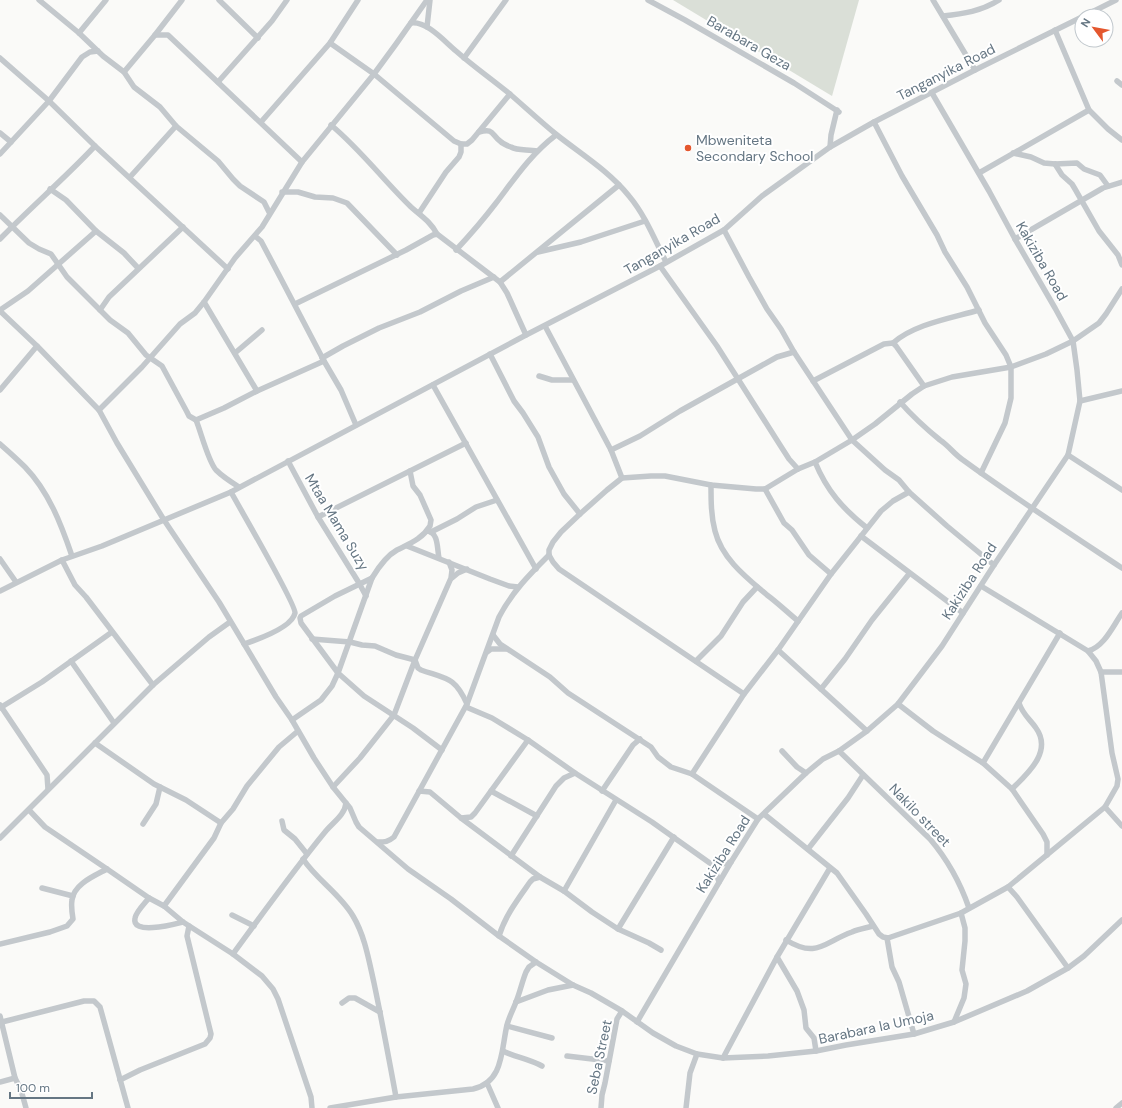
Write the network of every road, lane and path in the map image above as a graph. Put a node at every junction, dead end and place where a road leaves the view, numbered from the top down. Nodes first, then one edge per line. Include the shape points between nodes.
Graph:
1 (39, 0) edge
2 (106, 0) edge
3 (182, 0) edge
4 (219, 0) edge
5 (287, 0) edge
6 (358, 0) edge
7 (427, 0) edge
8 (430, 0) edge
9 (506, 0) edge
10 (648, 0) edge
11 (933, 0) edge
12 (999, 0) edge
13 (1114, 0) edge
14 (1098, 8) edge
15 (943, 16) junction
16 (1074, 20) edge
17 (166, 22) junction
18 (411, 23) junction
19 (427, 27) junction
20 (1055, 30) junction
21 (79, 33) junction
22 (155, 35) junction
23 (168, 35) junction
24 (258, 38) junction
25 (87, 42) junction
26 (330, 43) junction
27 (98, 51) junction
28 (86, 54) junction
29 (0, 58) edge
30 (464, 58) junction
31 (975, 70) junction
32 (124, 72) junction
33 (374, 74) junction
34 (1117, 81) dead end
35 (218, 82) junction
36 (1122, 85) edge
37 (932, 93) junction
38 (510, 94) junction
39 (49, 101) junction
40 (1089, 110) junction
41 (261, 122) junction
42 (874, 122) junction
43 (331, 125) junction
44 (176, 126) junction
45 (479, 132) junction
46 (0, 133) edge
47 (556, 135) junction
48 (1122, 140) edge
49 (11, 142) junction
50 (461, 144) junction
51 (95, 146) junction
52 (830, 147) junction
53 (536, 151) junction
54 (1013, 153) junction
55 (0, 154) edge
56 (302, 162) junction
57 (1055, 164) junction
58 (979, 173) junction
59 (130, 177) junction
60 (1122, 182) edge
61 (619, 184) junction
62 (1108, 186) junction
63 (50, 189) junction
64 (282, 192) junction
65 (1082, 201) junction
66 (269, 212) junction
67 (418, 213) junction
68 (0, 215) edge
69 (645, 221) junction
70 (13, 226) junction
71 (183, 227) junction
72 (724, 230) junction
73 (96, 231) junction
74 (436, 234) junction
75 (255, 236) junction
76 (0, 239) edge
77 (1016, 239) junction
78 (456, 250) junction
79 (536, 252) junction
80 (397, 255) junction
81 (666, 262) junction
82 (58, 265) junction
83 (660, 266) junction
84 (1122, 266) edge
85 (138, 268) junction
86 (228, 269) junction
87 (494, 278) junction
88 (500, 282) junction
89 (1122, 289) edge
90 (204, 302) junction
91 (295, 304) junction
92 (0, 310) edge
93 (100, 310) junction
94 (979, 310) junction
95 (545, 326) junction
96 (262, 330) dead end
97 (526, 335) junction
98 (1073, 341) junction
99 (893, 343) junction
100 (37, 346) junction
101 (794, 352) junction
102 (235, 353) junction
103 (490, 354) junction
104 (150, 357) junction
105 (323, 360) junction
106 (1011, 367) junction
107 (539, 376) dead end
108 (737, 379) junction
109 (573, 380) junction
110 (813, 381) junction
111 (432, 385) junction
112 (924, 386) junction
113 (0, 390) edge
114 (257, 391) junction
115 (1122, 391) edge
116 (1080, 401) junction
117 (900, 402) junction
118 (99, 410) junction
119 (196, 420) junction
120 (356, 425) junction
121 (852, 440) junction
122 (466, 443) junction
123 (0, 444) edge
124 (611, 450) junction
125 (1068, 455) junction
126 (288, 461) junction
127 (815, 462) junction
128 (798, 469) junction
129 (410, 470) junction
130 (981, 473) junction
131 (622, 478) junction
132 (711, 485) junction
133 (239, 487) junction
134 (765, 489) junction
135 (1122, 490) edge
136 (231, 492) junction
137 (908, 492) junction
138 (497, 500) junction
139 (1032, 509) junction
140 (580, 514) junction
141 (318, 517) junction
142 (164, 520) junction
143 (867, 528) junction
144 (429, 532) junction
145 (861, 536) junction
146 (407, 546) junction
147 (549, 555) junction
148 (72, 556) junction
149 (439, 558) junction
150 (0, 559) edge
151 (62, 560) junction
152 (448, 562) junction
153 (994, 565) junction
154 (1122, 568) edge
155 (536, 569) junction
156 (467, 570) junction
157 (831, 574) junction
158 (909, 574) junction
159 (372, 578) junction
160 (452, 578) junction
161 (16, 582) junction
162 (359, 583) junction
163 (981, 586) junction
164 (518, 587) junction
165 (758, 587) junction
166 (0, 591) edge
167 (366, 596) junction
168 (962, 613) junction
169 (1122, 613) edge
170 (798, 621) junction
171 (230, 622) junction
172 (112, 632) junction
173 (1060, 633) junction
174 (492, 635) junction
175 (312, 638) junction
176 (350, 642) junction
177 (244, 644) junction
178 (506, 649) junction
179 (778, 650) junction
180 (1088, 651) junction
181 (486, 652) junction
182 (415, 660) junction
183 (71, 661) junction
184 (696, 661) junction
185 (1101, 672) junction
186 (1122, 672) edge
187 (338, 673) junction
188 (152, 685) junction
189 (821, 689) junction
190 (744, 694) junction
191 (1019, 703) junction
192 (898, 704) junction
193 (467, 706) junction
194 (0, 707) edge
195 (394, 715) junction
196 (292, 720) junction
197 (114, 723) junction
198 (298, 731) junction
199 (867, 731) junction
200 (640, 739) junction
201 (528, 740) junction
202 (95, 743) junction
203 (442, 750) junction
204 (782, 751) dead end
205 (839, 751) junction
206 (983, 763) junction
207 (575, 773) junction
208 (806, 773) junction
209 (692, 774) junction
210 (863, 774) junction
211 (47, 775) junction
212 (60, 777) junction
213 (424, 781) junction
214 (160, 787) junction
215 (333, 787) junction
216 (48, 789) junction
217 (1012, 789) junction
218 (491, 791) junction
219 (602, 791) junction
220 (418, 792) junction
221 (430, 792) junction
222 (616, 800) junction
223 (346, 803) junction
224 (1105, 807) junction
225 (29, 810) junction
226 (342, 814) junction
227 (764, 814) junction
228 (353, 815) junction
229 (537, 816) junction
230 (461, 818) junction
231 (758, 819) junction
232 (282, 821) dead end
233 (221, 823) junction
234 (143, 824) dead end
235 (1122, 826) edge
236 (674, 837) junction
237 (0, 838) edge
238 (378, 842) junction
239 (808, 849) junction
240 (307, 854) junction
241 (1047, 855) junction
242 (511, 856) junction
243 (303, 859) junction
244 (731, 862) junction
245 (714, 866) junction
246 (830, 868) junction
247 (107, 869) junction
248 (540, 877) junction
249 (719, 882) junction
250 (42, 888) dead end
251 (1008, 888) junction
252 (564, 891) junction
253 (72, 896) junction
254 (149, 898) junction
255 (164, 906) junction
256 (969, 908) junction
257 (961, 913) junction
258 (232, 915) dead end
259 (1122, 920) edge
260 (183, 922) junction
261 (189, 926) junction
262 (254, 926) junction
263 (873, 926) junction
264 (618, 929) junction
265 (499, 936) junction
266 (887, 938) junction
267 (786, 940) junction
268 (0, 944) edge
269 (661, 950) dead end
270 (233, 954) junction
271 (777, 957) junction
272 (536, 962) junction
273 (1068, 968) junction
274 (572, 985) junction
275 (516, 1002) junction
276 (342, 1003) dead end
277 (622, 1011) junction
278 (380, 1012) junction
279 (0, 1016) edge
280 (2, 1022) junction
281 (637, 1022) junction
282 (954, 1022) junction
283 (507, 1026) junction
284 (914, 1034) junction
285 (552, 1038) dead end
286 (503, 1051) junction
287 (816, 1052) junction
288 (697, 1054) junction
289 (567, 1056) dead end
290 (723, 1058) junction
291 (610, 1061) junction
292 (542, 1066) dead end
293 (15, 1078) junction
294 (120, 1080) junction
295 (0, 1082) edge
296 (487, 1083) junction
297 (396, 1097) junction
298 (1122, 1103) edge
299 (26, 1108) edge
300 (128, 1108) edge
301 (312, 1108) edge
302 (330, 1108) edge
303 (498, 1108) edge
304 (601, 1108) edge
305 (686, 1108) edge
306 (1116, 1108) edge

1 - 21 street
2 - 21 street
3 - 17 street
4 - 24 street
5 - 24 street
6 - 26 street
7 - 18 street
8 - 19 street
9 - 30 street
10 - 52 street, Barabara Geza via 838,111
11 - 15 street
12 - 15 street via 981,10
13 - 14 street, Tanganyika Road
15 - 31 street
16 - 20 street, Tanganyika Road
17 - 22 street
17 - 23 street via 165,29
18 - 19 street
18 - 33 street
19 - 30 street
20 - 31 street, Tanganyika Road
20 - 40 street
21 - 25 street
22 - 23 street
22 - 32 street
23 - 35 street
24 - 35 street
25 - 27 street
25 - 28 street via 89,48
26 - 33 street
26 - 41 street
27 - 28 street
27 - 32 street
28 - 39 street
29 - 39 street
30 - 38 street
31 - 37 street, Tanganyika Road
32 - 44 street via 134,87 160,107
33 - 43 street
33 - 50 street via 454,141
34 - 36 street
35 - 41 street
37 - 42 street, Tanganyika Road
37 - 58 street, Kakiziba Road
38 - 45 street
38 - 47 street
39 - 49 street
39 - 51 street
40 - 48 street
40 - 54 street
41 - 56 street
42 - 52 street, Tanganyika Road
42 - 94 street
43 - 56 street
43 - 67 street
44 - 59 street
44 - 66 street via 218,160 240,186 264,202
45 - 50 street via 467,144
45 - 53 street via 491,132 513,149
46 - 49 street
47 - 53 street
47 - 61 street
49 - 55 street
50 - 67 street via 459,157
51 - 59 street
51 - 63 street
52 - 72 street, Tanganyika Road via 762,196
53 - 78 street
54 - 57 street
54 - 58 street
56 - 64 street
57 - 62 street via 1077,163 1084,169 1100,174
57 - 65 street
58 - 77 street, Kakiziba Road
59 - 71 street
60 - 62 street
61 - 69 street
61 - 79 street
62 - 65 street
63 - 70 street
63 - 73 street via 66,200
64 - 66 street
64 - 80 street via 298,192 315,198 333,198 347,203
65 - 77 street
65 - 84 street via 1099,231 1118,255
66 - 75 street
67 - 74 street
68 - 70 street
69 - 79 street via 581,242
69 - 81 street
70 - 76 street
70 - 82 street via 29,243 51,254
71 - 85 street
71 - 86 street
72 - 81 street, Tanganyika Road
72 - 101 street
73 - 82 street
73 - 85 street via 124,253
74 - 78 street
74 - 80 street
75 - 86 street
75 - 91 street
77 - 98 street, Kakiziba Road
78 - 87 street
79 - 88 street
80 - 91 street
81 - 83 street, Tanganyika Road
82 - 92 street via 28,291
82 - 93 street
83 - 95 street, Tanganyika Road
83 - 108 street via 717,346
85 - 93 street
86 - 90 street
87 - 88 street
87 - 105 street via 379,328 343,346
88 - 97 street
89 - 98 street via 1099,323
90 - 102 street
90 - 104 street
91 - 105 street
92 - 100 street, Barabara la Umoja
93 - 104 street via 128,333
94 - 99 street via 922,327 905,334
94 - 106 street
95 - 97 street, Tanganyika Road
95 - 109 street
96 - 102 street
97 - 103 street, Tanganyika Road
98 - 106 street
98 - 116 street, Kakiziba Road
99 - 110 street via 884,344
99 - 112 street
100 - 113 street
100 - 118 street, Barabara la Umoja
101 - 108 street via 777,357
101 - 110 street
102 - 114 street
103 - 111 street, Tanganyika Road
103 - 140 street via 514,401 538,437 549,467 564,494
104 - 118 street
104 - 119 street via 162,366 189,416
105 - 114 street
105 - 120 street via 341,390
106 - 112 street via 952,377
106 - 130 street via 1011,398 1005,423
107 - 109 street via 552,380
108 - 124 street via 640,436
108 - 128 street
109 - 124 street
110 - 121 street
111 - 120 street, Tanganyika Road
111 - 122 street
112 - 117 street
114 - 119 street
115 - 116 street
116 - 125 street, Kakiziba Road
117 - 121 street
117 - 130 street via 924,428
118 - 142 street, Barabara la Umoja
119 - 133 street via 216,469
120 - 126 street, Tanganyika Road
121 - 127 street
121 - 137 street via 899,480
122 - 129 street
122 - 138 street
123 - 148 street via 26,468 46,496 59,519
124 - 131 street
125 - 135 street
125 - 139 street, Kakiziba Road
126 - 133 street, Tanganyika Road
126 - 141 street, Mtaa Mama Suzy
127 - 128 street
127 - 143 street via 833,495 846,511
128 - 134 street
129 - 141 street
129 - 144 street via 413,486 424,502 431,520
130 - 139 street
131 - 132 street via 665,476
131 - 140 street
132 - 134 street
132 - 165 street via 712,515 722,547 737,568
133 - 136 street, Tanganyika Road
134 - 157 street via 784,523 809,555
136 - 142 street, Tanganyika Road
136 - 177 street via 285,590 295,614 288,623 268,635
137 - 143 street via 893,500
137 - 153 street
138 - 144 street via 476,507
138 - 155 street
139 - 153 street, Kakiziba Road
139 - 154 street
140 - 147 street via 553,542
141 - 162 street, Mtaa Mama Suzy
142 - 148 street, Tanganyika Road
142 - 171 street, Barabara la Umoja
143 - 145 street
144 - 146 street
144 - 149 street via 434,534
145 - 157 street
145 - 158 street
146 - 149 street
146 - 159 street via 390,556
147 - 155 street
147 - 184 street via 559,569
148 - 151 street, Tanganyika Road
149 - 152 street
150 - 161 street
151 - 161 street, Tanganyika Road
151 - 172 street via 75,585
152 - 156 street
152 - 160 street
153 - 163 street, Kakiziba Road
155 - 164 street
156 - 160 street via 458,572
156 - 164 street
157 - 170 street
158 - 168 street
158 - 189 street
159 - 162 street
159 - 167 street
160 - 182 street
161 - 166 street, Tanganyika Road
162 - 167 street, Mtaa Mama Suzy
162 - 175 street via 301,616 301,623
163 - 168 street, Kakiziba Road
163 - 173 street
164 - 174 street via 506,604
165 - 170 street
165 - 184 street via 743,602 721,636
167 - 176 street
168 - 192 street, Kakiziba Road via 942,646
169 - 180 street via 1103,641 1095,649
170 - 179 street
171 - 177 street, Barabara la Umoja
171 - 188 street
172 - 183 street
172 - 188 street
173 - 180 street
173 - 191 street
174 - 178 street
174 - 181 street
175 - 176 street
175 - 187 street
176 - 182 street via 375,646
176 - 187 street
177 - 196 street, Barabara la Umoja
178 - 181 street via 491,649
178 - 200 street
179 - 189 street
179 - 190 street
180 - 185 street
181 - 193 street
182 - 193 street via 421,670 453,682 462,692
182 - 195 street
183 - 194 street
183 - 197 street
184 - 190 street
185 - 186 street
185 - 224 street via 1118,779 1117,786
187 - 195 street via 364,696
187 - 196 street via 321,700
188 - 197 street
189 - 199 street
190 - 209 street
191 - 206 street
191 - 217 street via 1022,712 1037,729 1041,739 1041,750 1037,762
192 - 199 street, Kakiziba Road
192 - 206 street via 944,739
193 - 201 street
193 - 203 street
194 - 211 street
195 - 203 street
195 - 215 street
196 - 198 street, Barabara la Umoja
197 - 202 street
198 - 215 street, Barabara la Umoja
198 - 233 street via 279,747
199 - 205 street, Kakiziba Road
200 - 209 street via 672,767
200 - 219 street via 633,745
201 - 207 street
201 - 218 street
202 - 212 street
202 - 214 street
203 - 213 street
204 - 208 street
205 - 208 street, Kakiziba Road
205 - 210 street, Nakilo street
206 - 217 street
207 - 219 street
207 - 229 street via 564,778 556,786
208 - 227 street, Kakiziba Road
209 - 231 street
210 - 239 street via 848,798
210 - 256 street, Nakilo street via 941,852
211 - 212 street
211 - 216 street
212 - 216 street
213 - 220 street
213 - 221 street
214 - 233 street via 186,800
214 - 234 street via 156,804
215 - 223 street, Barabara la Umoja
216 - 225 street
217 - 241 street via 1043,834 1047,842
218 - 229 street
218 - 230 street via 472,816
219 - 222 street
220 - 221 street
220 - 238 street via 390,841
221 - 230 street
222 - 236 street
222 - 252 street
223 - 226 street
223 - 228 street, Barabara la Umoja
224 - 235 street
224 - 241 street
225 - 237 street
225 - 247 street via 45,827
226 - 228 street
226 - 240 street
227 - 231 street, Kakiziba Road
227 - 239 street
228 - 238 street, Barabara la Umoja via 359,826
229 - 242 street
230 - 242 street
231 - 244 street, Kakiziba Road
232 - 240 street via 284,830
233 - 255 street via 214,838
236 - 245 street
236 - 264 street
238 - 265 street, Barabara la Umoja via 408,869
239 - 246 street
240 - 243 street
241 - 251 street
242 - 248 street
243 - 262 street
243 - 278 street via 332,889 358,926 368,957
244 - 245 street
244 - 249 street, Kakiziba Road
245 - 249 street
246 - 263 street via 837,873
246 - 267 street
247 - 253 street via 80,885
247 - 254 street
248 - 252 street
248 - 265 street via 530,882 508,914
249 - 281 street, Kakiziba Road
250 - 253 street
251 - 256 street
251 - 273 street
252 - 264 street
253 - 268 street via 73,919 67,926
254 - 255 street
254 - 260 street via 135,918 137,925 152,928
255 - 260 street
256 - 257 street
257 - 266 street
257 - 282 street via 965,928 962,970 966,984 964,998
258 - 262 street
259 - 273 street, Barabara la Umoja
260 - 261 street
261 - 270 street
261 - 294 street via 187,936 210,1038 205,1044
262 - 270 street
263 - 266 street via 878,934
263 - 267 street via 852,932 819,948 800,948
264 - 269 street
265 - 272 street, Barabara la Umoja
266 - 284 street via 892,966
267 - 271 street
270 - 301 street via 262,976 275,994 311,1097
271 - 287 street via 797,991 804,1010 806,1028 814,1038
271 - 290 street
272 - 274 street, Barabara la Umoja
272 - 275 street via 526,972
273 - 282 street, Barabara la Umoja via 1027,991
274 - 275 street via 548,990
274 - 277 street, Barabara la Umoja
275 - 283 street
276 - 278 street via 349,998 355,998
277 - 281 street, Barabara la Umoja
277 - 291 street, Seba Street via 617,1019
278 - 297 street
279 - 280 street
280 - 293 street
280 - 294 street via 84,1001 94,1001 100,1007
281 - 288 street, Barabara la Umoja via 676,1046
282 - 284 street, Barabara la Umoja
283 - 285 street
283 - 286 street
284 - 287 street, Barabara la Umoja
286 - 292 street via 532,1060
286 - 296 street via 499,1066
287 - 290 street, Barabara la Umoja
288 - 290 street, Barabara la Umoja
288 - 305 street via 690,1073
289 - 291 street
291 - 304 street, Seba Street
293 - 295 street
293 - 299 street
294 - 300 street
296 - 297 street via 473,1089
296 - 303 street
297 - 302 street
298 - 306 street

